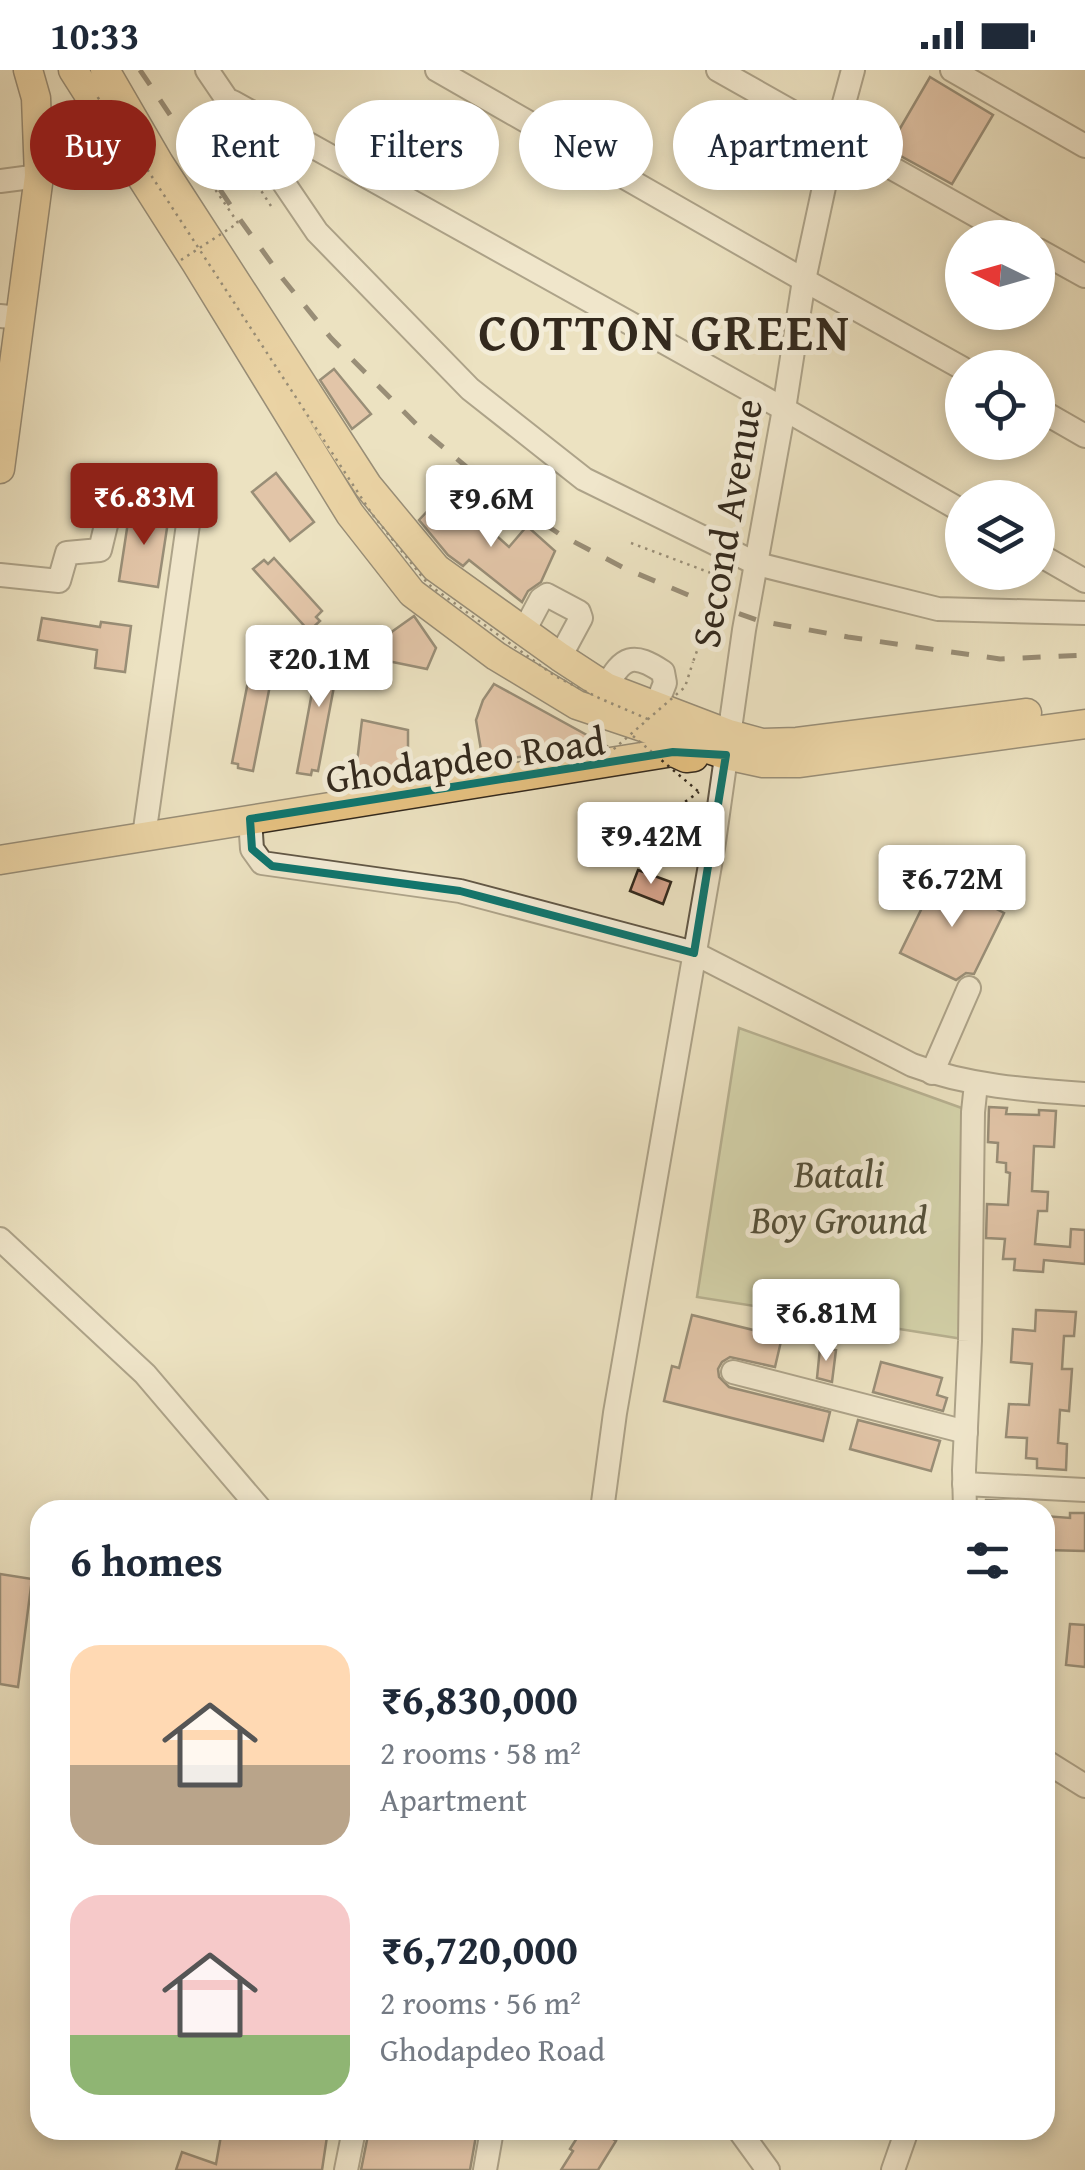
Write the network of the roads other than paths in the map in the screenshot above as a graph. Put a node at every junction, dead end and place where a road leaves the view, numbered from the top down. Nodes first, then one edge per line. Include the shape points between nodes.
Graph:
1 (28, 70) edge
2 (73, 70) edge
3 (105, 70) edge
4 (206, 70) edge
5 (437, 70) edge
6 (718, 70) edge
7 (853, 70) edge
8 (952, 70) edge
9 (226, 98) junction
10 (36, 100) edge
11 (772, 100) edge
12 (845, 100) edge
13 (1085, 146) edge
14 (903, 174) edge
15 (30, 177) edge
16 (0, 181) edge
17 (36, 190) edge
18 (824, 190) edge
19 (984, 220) edge
20 (1055, 259) edge
21 (1085, 276) edge
22 (804, 280) junction
23 (10, 317) edge
24 (945, 359) edge
25 (784, 408) junction
26 (1055, 419) edge
27 (1085, 436) edge
28 (0, 469) edge
29 (945, 501) edge
30 (757, 564) junction
31 (1055, 564) edge
32 (0, 576) edge
33 (1085, 581) edge
34 (1085, 613) edge
35 (524, 631) junction
36 (560, 657) junction
37 (606, 687) junction
38 (1085, 705) edge
39 (653, 713) junction
40 (1085, 724) edge
41 (727, 744) junction
42 (251, 825) junction
43 (144, 836) junction
44 (0, 860) edge
45 (0, 872) edge
46 (694, 953) junction
47 (969, 988) dead end
48 (932, 1073) junction
49 (976, 1084) junction
50 (1085, 1094) edge
51 (0, 1239) edge
52 (733, 1372) dead end
53 (966, 1432) junction
54 (964, 1484) junction
55 (1085, 1490) edge
56 (252, 1500) edge
57 (603, 1500) edge
58 (964, 1500) edge
59 (1055, 1767) edge
60 (1085, 1786) edge
61 (352, 2140) edge
62 (490, 2140) edge
63 (746, 2140) edge
64 (904, 2140) edge
65 (346, 2170) edge
66 (484, 2170) edge
67 (768, 2170) edge
68 (893, 2170) edge

1 - 10 main road
2 - 41 main road via 350,514 412,594 577,704
3 - 35 main road via 368,486 436,568
4 - 9 street
5 - 22 street
6 - 11 street
7 - 12 street, Second Avenue
8 - 13 street
9 - 25 street
9 - 30 street via 318,232 470,389 584,479
14 - 19 street
15 - 16 street
17 - 23 main road
18 - 22 street, Second Avenue
20 - 21 street
22 - 24 street
22 - 25 street, Second Avenue
23 - 28 main road
25 - 29 street
25 - 30 street, Second Avenue
26 - 27 street
30 - 34 street via 938,609
30 - 41 street, Second Avenue
31 - 33 street
32 - 43 street via 59,581 66,553 100,550 114,492 191,504
35 - 36 main road
35 - 36 street via 547,595 579,612
36 - 37 main road
37 - 39 main road
37 - 39 street via 621,663 648,662 663,672 664,682
38 - 41 main road via 797,742
39 - 41 main road
40 - 41 main road via 800,763 763,763
41 - 42 main road, Ghodapdeo Road via 686,758 673,752
41 - 46 street, Second Avenue
42 - 43 main road, Ghodapdeo Road
42 - 45 main road, Ghodapdeo Road via 142,852
42 - 46 street via 252,849 272,866 460,891
43 - 44 main road, Ghodapdeo Road
46 - 48 street
46 - 57 street, Second Avenue
47 - 48 street
48 - 49 street
49 - 50 street
49 - 53 street
51 - 56 street via 145,1374
52 - 53 street
53 - 54 street
54 - 55 street
54 - 58 street
59 - 60 street
61 - 65 street
62 - 66 street
63 - 67 street
64 - 68 street

